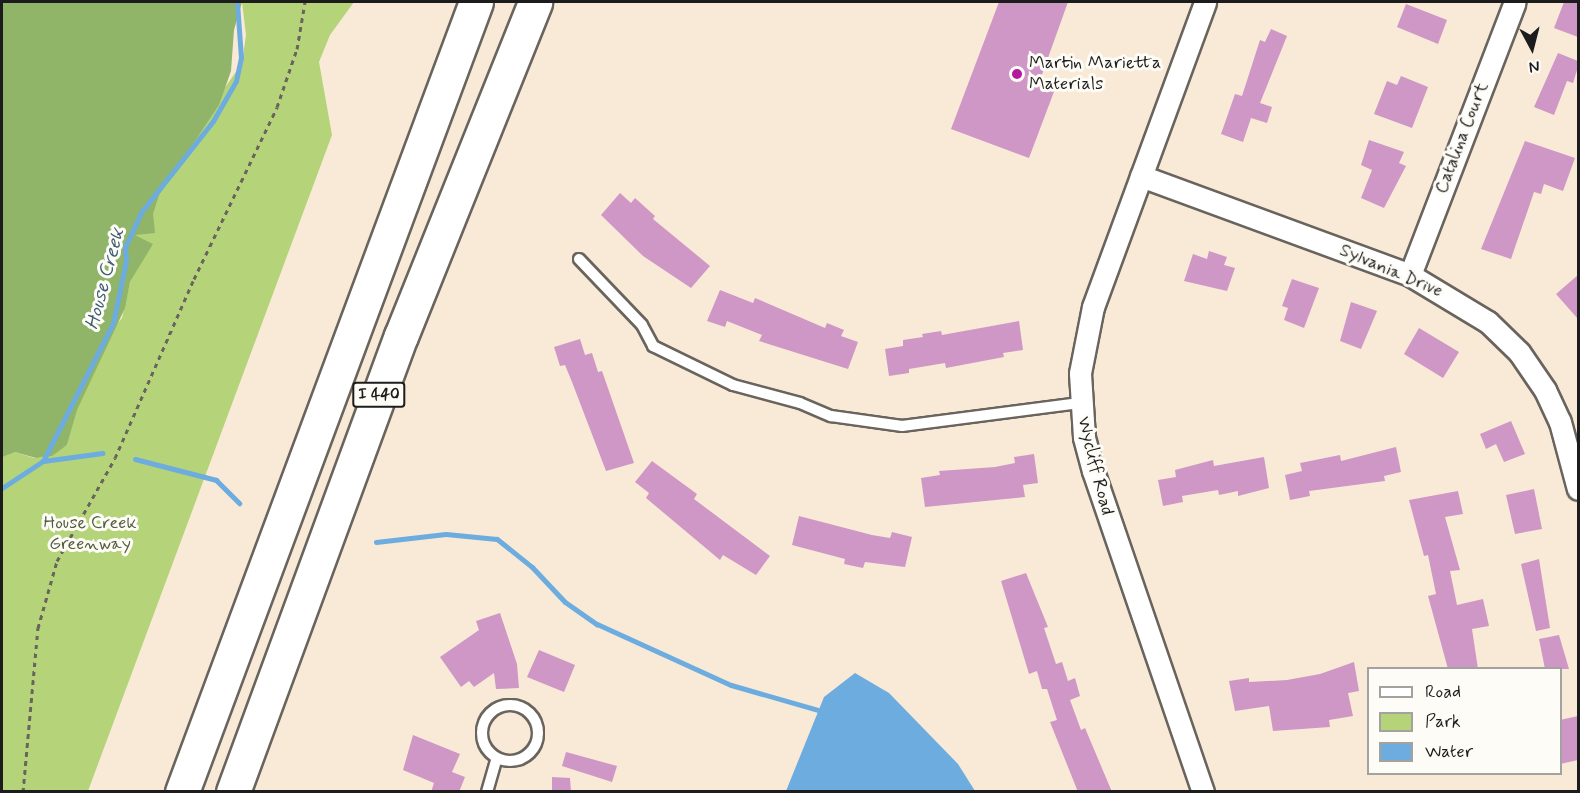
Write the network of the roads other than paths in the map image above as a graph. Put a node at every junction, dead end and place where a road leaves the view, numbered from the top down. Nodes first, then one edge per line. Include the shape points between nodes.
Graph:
1 (476, 2) edge
2 (535, 2) edge
3 (1205, 2) edge
4 (1515, 2) edge
5 (1141, 176) junction
6 (579, 259) dead end
7 (1410, 275) junction
8 (1080, 403) junction
9 (1578, 489) edge
10 (496, 758) junction
11 (182, 792) edge
12 (233, 792) edge
13 (487, 792) edge
14 (1203, 792) edge

1 - 11 highway, I 440
2 - 12 highway, I 440 via 401,336
3 - 5 street, Wycliff Road
4 - 7 street, Catalina Court
5 - 7 street, Sylvania Drive
5 - 8 street, Wycliff Road via 1093,307 1082,348
6 - 8 lane via 642,325 653,346 733,386 800,403 831,416 902,426
7 - 9 street, Sylvania Drive via 1488,321 1519,352 1545,390 1560,422
8 - 14 street, Wycliff Road via 1084,437 1105,512
10 - 10 lane via 514,761 535,745 537,727 521,707 502,706 483,725 484,744
10 - 13 lane

